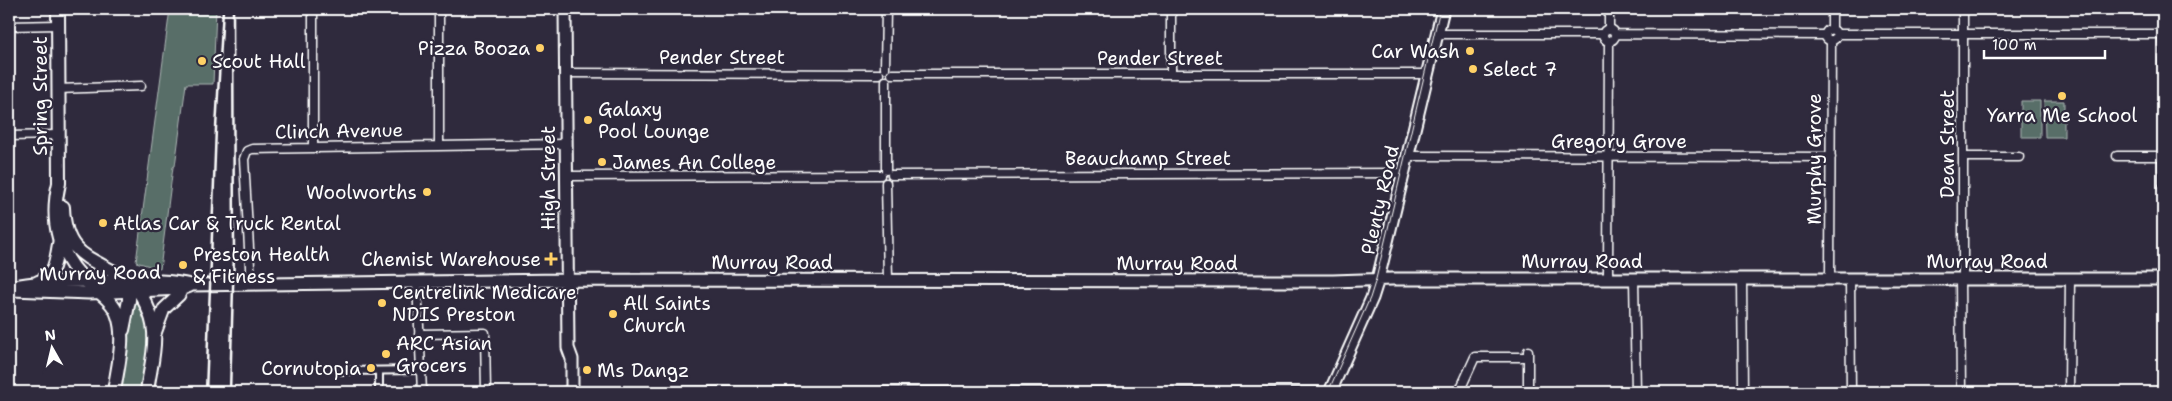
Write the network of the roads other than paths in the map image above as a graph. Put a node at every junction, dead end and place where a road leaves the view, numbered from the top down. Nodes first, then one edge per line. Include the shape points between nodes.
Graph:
1 (58, 9) edge
2 (313, 9) edge
3 (439, 9) edge
4 (565, 9) edge
5 (886, 9) edge
6 (1171, 9) edge
7 (1443, 9) edge
8 (1609, 9) edge
9 (1832, 9) edge
10 (1963, 9) edge
11 (2163, 9) edge
12 (58, 25) junction
13 (9, 26) edge
14 (1437, 34) junction
15 (1609, 34) junction
16 (2163, 34) edge
17 (1831, 35) junction
18 (1963, 35) junction
19 (882, 71) junction
20 (565, 73) junction
21 (892, 74) junction
22 (1171, 74) junction
23 (1427, 74) junction
24 (886, 81) junction
25 (141, 86) dead end
26 (58, 89) junction
27 (58, 135) junction
28 (9, 136) edge
29 (565, 144) junction
30 (439, 145) junction
31 (313, 147) junction
32 (1408, 156) junction
33 (2117, 156) dead end
34 (2163, 156) edge
35 (1609, 157) junction
36 (1831, 157) junction
37 (1964, 157) junction
38 (2019, 157) dead end
39 (1404, 173) junction
40 (886, 174) junction
41 (566, 176) junction
42 (58, 182) junction
43 (2163, 188) edge
44 (59, 242) junction
45 (1830, 278) junction
46 (1962, 278) junction
47 (2070, 278) junction
48 (2163, 278) edge
49 (1378, 279) junction
50 (1608, 279) junction
51 (1634, 279) junction
52 (1742, 279) junction
53 (1850, 279) junction
54 (566, 280) junction
55 (888, 280) junction
56 (86, 282) junction
57 (417, 282) junction
58 (33, 283) junction
59 (251, 284) junction
60 (187, 287) junction
61 (9, 288) edge
62 (132, 288) junction
63 (100, 292) junction
64 (419, 334) junction
65 (154, 336) junction
66 (121, 337) junction
67 (379, 370) junction
68 (421, 370) junction
69 (341, 371) dead end
70 (569, 391) edge
71 (114, 392) edge
72 (147, 392) edge
73 (379, 392) edge
74 (422, 392) edge
75 (486, 392) edge
76 (757, 392) edge
77 (1330, 392) edge
78 (1460, 392) edge
79 (1528, 392) edge
80 (1636, 392) edge
81 (1743, 392) edge
82 (1851, 392) edge
83 (1961, 392) edge
84 (2069, 392) edge

1 - 12 main road, Spring Street
2 - 31 street
3 - 30 street
4 - 20 main road, High Street
5 - 19 street
6 - 22 street
7 - 14 main road, Plenty Road
8 - 15 street
9 - 17 street, Murphy Grove
10 - 18 street, Dean Street
11 - 16 street
12 - 13 street
12 - 26 main road, Spring Street
14 - 15 street
14 - 23 main road, Plenty Road
15 - 17 street
15 - 35 street
16 - 18 street
16 - 34 street
17 - 18 street
17 - 36 street, Murphy Grove
18 - 37 street, Dean Street
19 - 20 street, Pender Street
19 - 21 street via 891,71
19 - 24 street via 880,78
20 - 29 main road, High Street
21 - 22 street, Pender Street
21 - 24 street
22 - 23 street, Pender Street
23 - 32 main road, Plenty Road
24 - 40 street
25 - 26 street
26 - 27 main road, Spring Street
27 - 28 street
27 - 42 main road, Spring Street
29 - 30 street, Clinch Avenue
29 - 41 main road, High Street
30 - 31 street, Clinch Avenue
31 - 59 street, Clinch Avenue via 252,149 245,155
32 - 35 street, Gregory Grove
32 - 39 main road, Plenty Road
33 - 34 street
34 - 43 street
35 - 36 street, Gregory Grove
35 - 50 street
36 - 45 street, Murphy Grove
37 - 38 street
37 - 46 street, Dean Street
39 - 40 street, Beauchamp Street
39 - 49 main road, Plenty Road
40 - 41 street, Beauchamp Street
40 - 55 street via 880,180 886,183
41 - 54 main road, High Street
42 - 44 main road, Spring Street via 55,208
42 - 62 main road, Spring Street via 64,224 73,244 88,260
44 - 56 main road, Spring Street
44 - 58 main road via 53,270 44,279
45 - 52 main road, Murray Road
45 - 53 main road, Murray Road
46 - 47 main road, Murray Road
46 - 53 main road, Murray Road
46 - 83 street, Dean Street
47 - 48 main road, Murray Road
47 - 84 street
49 - 50 main road, Murray Road
49 - 55 main road, Murray Road
49 - 77 main road, Plenty Road
50 - 51 main road, Murray Road
51 - 52 main road, Murray Road
51 - 80 street
52 - 81 street
53 - 82 street
54 - 55 main road, Murray Road
54 - 57 main road, Murray Road
54 - 70 main road, High Street via 568,348 572,359
56 - 58 main road, Murray Road
56 - 62 main road, Murray Road
56 - 63 main road, Spring Street
57 - 59 main road, Murray Road
57 - 64 street
58 - 61 main road, Murray Road
59 - 60 main road, Murray Road
60 - 62 main road, Murray Road via 177,282
60 - 65 main road via 164,309
61 - 63 main road, Murray Road via 38,292
62 - 63 main road, Murray Road
62 - 65 main road via 150,314
62 - 66 main road
63 - 66 main road, Spring Street via 116,312
64 - 68 street
64 - 75 street via 485,333
65 - 72 main road
66 - 71 main road
67 - 68 street
67 - 69 street
67 - 73 street
68 - 74 street
70 - 76 street
76 - 77 street
78 - 79 street via 1475,357 1528,354

